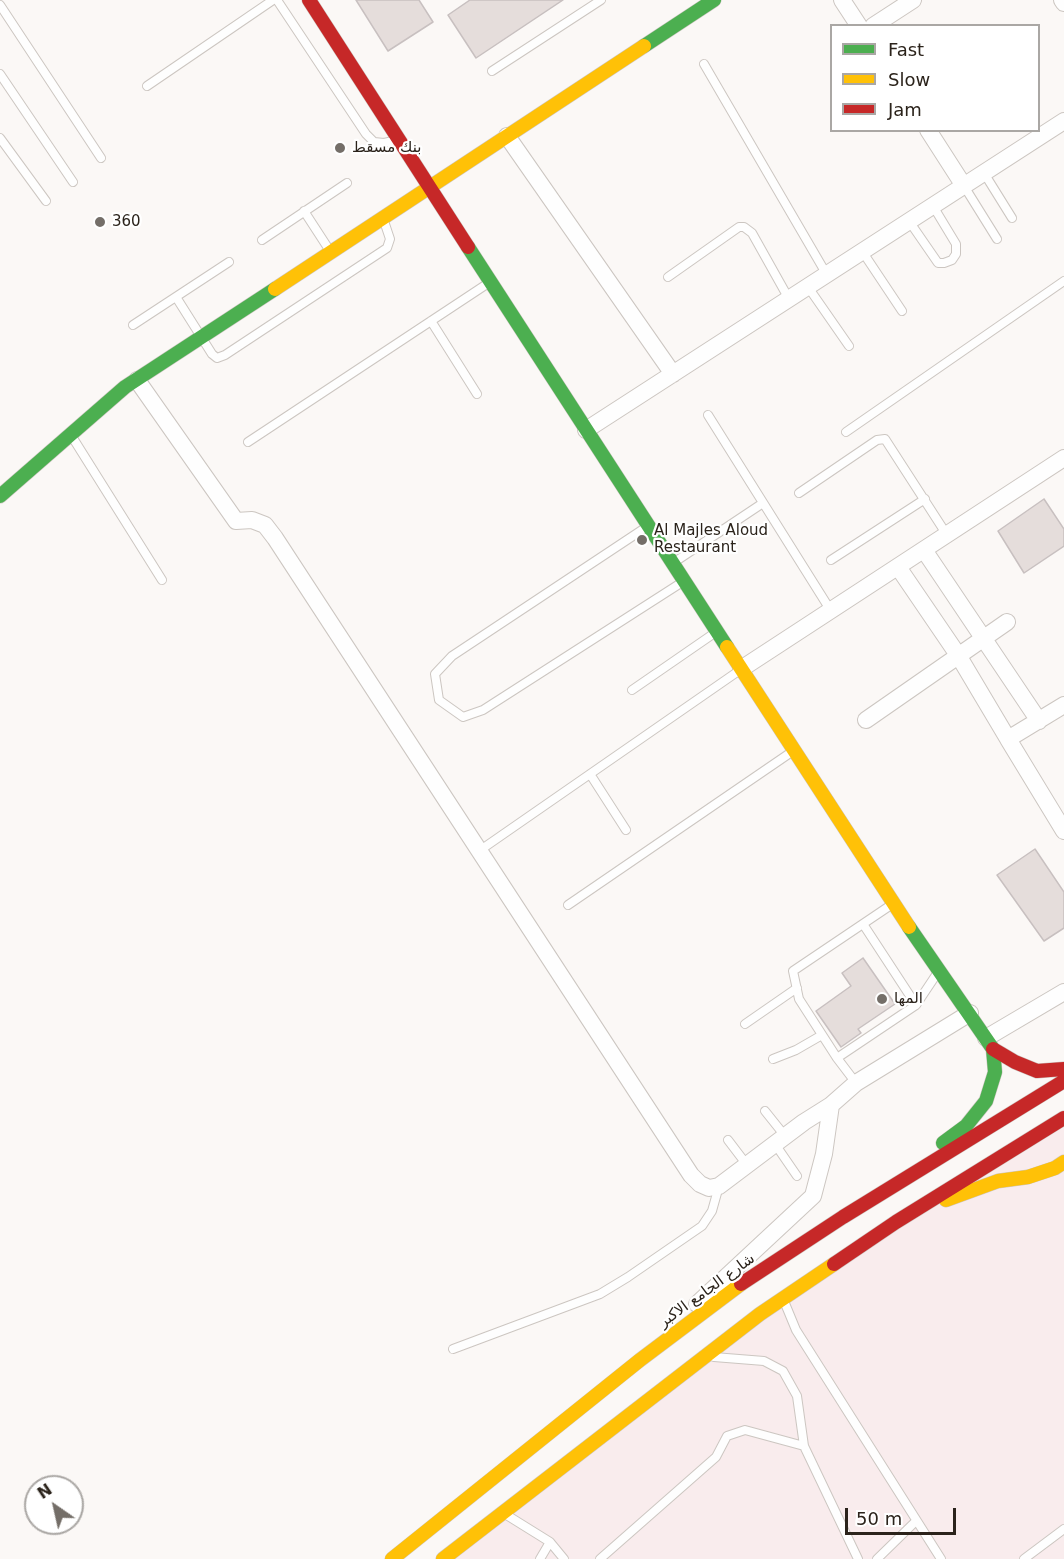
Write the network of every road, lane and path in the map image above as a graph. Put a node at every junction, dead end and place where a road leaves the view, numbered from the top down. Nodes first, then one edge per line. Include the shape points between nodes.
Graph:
1 (275, 0) edge
2 (309, 0) edge
3 (601, 0) edge
4 (714, 0) edge
5 (842, 0) edge
6 (914, 0) edge
7 (0, 5) edge
8 (858, 24) edge
9 (876, 24) edge
10 (705, 64) dead end
11 (492, 71) dead end
12 (0, 74) edge
13 (147, 86) dead end
14 (1064, 122) edge
15 (928, 132) edge
16 (507, 136) junction
17 (0, 138) edge
18 (399, 140) junction
19 (101, 158) dead end
20 (984, 173) junction
21 (73, 182) dead end
22 (347, 183) dead end
23 (429, 186) junction
24 (964, 186) junction
25 (46, 201) dead end
26 (933, 206) junction
27 (304, 211) junction
28 (382, 217) junction
29 (1012, 218) dead end
30 (909, 221) junction
31 (997, 239) dead end
32 (262, 240) dead end
33 (330, 251) junction
34 (862, 251) junction
35 (229, 262) dead end
36 (827, 275) junction
37 (668, 277) dead end
38 (1064, 281) edge
39 (490, 282) junction
40 (808, 287) junction
41 (176, 297) junction
42 (789, 299) junction
43 (902, 310) dead end
44 (431, 321) junction
45 (133, 325) dead end
46 (201, 337) junction
47 (849, 346) dead end
48 (673, 374) junction
49 (137, 380) junction
50 (477, 394) dead end
51 (708, 415) dead end
52 (586, 430) junction
53 (846, 432) dead end
54 (70, 435) junction
55 (248, 442) dead end
56 (1064, 458) edge
57 (799, 493) dead end
58 (0, 496) edge
59 (925, 499) junction
60 (763, 503) junction
61 (648, 526) junction
62 (947, 535) junction
63 (924, 550) junction
64 (831, 560) dead end
65 (673, 563) junction
66 (898, 567) junction
67 (162, 580) dead end
68 (684, 581) junction
69 (831, 611) junction
70 (1007, 622) dead end
71 (717, 631) junction
72 (983, 638) junction
73 (958, 655) junction
74 (741, 669) junction
75 (632, 690) dead end
76 (1064, 705) edge
77 (866, 720) dead end
78 (1039, 721) junction
79 (1008, 739) junction
80 (794, 751) junction
81 (590, 774) junction
82 (626, 830) dead end
83 (1064, 831) edge
84 (479, 851) junction
85 (893, 904) junction
86 (568, 905) dead end
87 (863, 924) junction
88 (940, 969) junction
89 (797, 988) junction
90 (1064, 992) edge
91 (916, 1005) junction
92 (970, 1013) junction
93 (745, 1024) dead end
94 (822, 1035) junction
95 (989, 1043) junction
96 (837, 1058) junction
97 (773, 1059) dead end
98 (1064, 1069) edge
99 (1064, 1081) edge
100 (856, 1083) junction
101 (831, 1105) junction
102 (765, 1110) dead end
103 (1064, 1118) edge
104 (728, 1140) dead end
105 (780, 1140) junction
106 (747, 1165) junction
107 (1059, 1165) edge
108 (797, 1176) dead end
109 (719, 1186) junction
110 (860, 1208) junction
111 (896, 1222) junction
112 (783, 1299) junction
113 (453, 1349) dead end
114 (705, 1356) junction
115 (640, 1360) junction
116 (804, 1446) junction
117 (503, 1513) junction
118 (916, 1521) junction
119 (1064, 1529) edge
120 (550, 1542) junction
121 (392, 1559) edge
122 (443, 1559) edge
123 (540, 1559) edge
124 (564, 1559) edge
125 (600, 1559) edge
126 (858, 1559) edge
127 (877, 1559) edge
128 (941, 1559) edge
129 (1024, 1559) edge

1 - 13 lane
1 - 18 lane via 366,134 374,142
2 - 18 street
3 - 11 lane
4 - 16 street
5 - 8 street
6 - 9 street
7 - 19 lane
10 - 36 lane
12 - 21 lane
14 - 20 street
15 - 24 street
16 - 23 street
16 - 48 street
17 - 25 lane
18 - 23 street
20 - 24 street
20 - 29 lane
22 - 27 lane
23 - 28 street
23 - 39 street
24 - 26 street
24 - 31 lane
26 - 30 street
26 - 30 lane via 956,244 952,260 938,263
27 - 32 lane
27 - 33 lane
28 - 33 street
28 - 46 lane via 390,239 380,254 225,356 217,358
30 - 34 street
33 - 46 street
34 - 36 street
34 - 43 lane
35 - 41 lane
36 - 40 street
37 - 42 lane via 744,227 752,233
38 - 53 lane
39 - 44 lane
39 - 52 street
40 - 42 street
40 - 47 lane
41 - 45 lane
41 - 46 lane
42 - 48 street
44 - 50 lane
44 - 55 lane
46 - 49 street
48 - 52 street
49 - 54 street
49 - 84 street via 236,520 265,525 275,538
51 - 60 lane
52 - 61 street
54 - 58 street
54 - 67 lane
56 - 62 street
57 - 59 lane via 877,440 885,439
59 - 62 lane
59 - 64 lane
60 - 65 lane
60 - 69 lane
61 - 65 street
61 - 68 lane via 452,656 435,674 439,700 463,717 483,710
62 - 63 street
63 - 66 street
63 - 72 street
65 - 68 street
66 - 69 street
66 - 73 street
68 - 71 street
69 - 74 street
70 - 72 street
71 - 74 street
71 - 75 lane
72 - 73 street
72 - 78 street
73 - 77 street
73 - 79 street
74 - 80 street
74 - 81 lane
76 - 78 street
78 - 79 street
79 - 83 street
80 - 85 street
80 - 86 lane
81 - 82 lane
81 - 84 lane
84 - 109 street via 691,1175 709,1188
85 - 87 lane
85 - 88 street
87 - 89 lane via 793,971
87 - 91 lane
88 - 91 lane
88 - 92 street
89 - 93 lane
89 - 94 lane via 799,999
90 - 95 street
91 - 96 lane
92 - 95 street
92 - 100 street
94 - 96 lane
94 - 97 lane
95 - 98 street via 1015,1062 1037,1071
95 - 110 street via 995,1072 986,1101 966,1126 885,1183
96 - 100 lane
99 - 110 street, شارع الجامع الاكبر
100 - 101 street
101 - 105 street
101 - 115 street via 813,1196
102 - 105 lane
103 - 111 street
104 - 106 lane
105 - 106 street
105 - 108 lane
106 - 109 street
107 - 111 street via 1028,1177 970,1190
109 - 113 lane via 712,1211 702,1226 628,1277 600,1294
110 - 115 street, شارع الجامع الاكبر via 735,1288
111 - 112 street
112 - 114 street
112 - 118 lane via 796,1330
114 - 116 lane via 765,1361 783,1371 797,1396
114 - 117 street
115 - 121 street, شارع الجامع الاكبر
116 - 125 lane via 745,1430 727,1436 716,1457
116 - 126 lane
117 - 120 lane
117 - 122 street
118 - 127 lane
118 - 128 lane
119 - 129 lane
120 - 123 lane
120 - 124 lane

